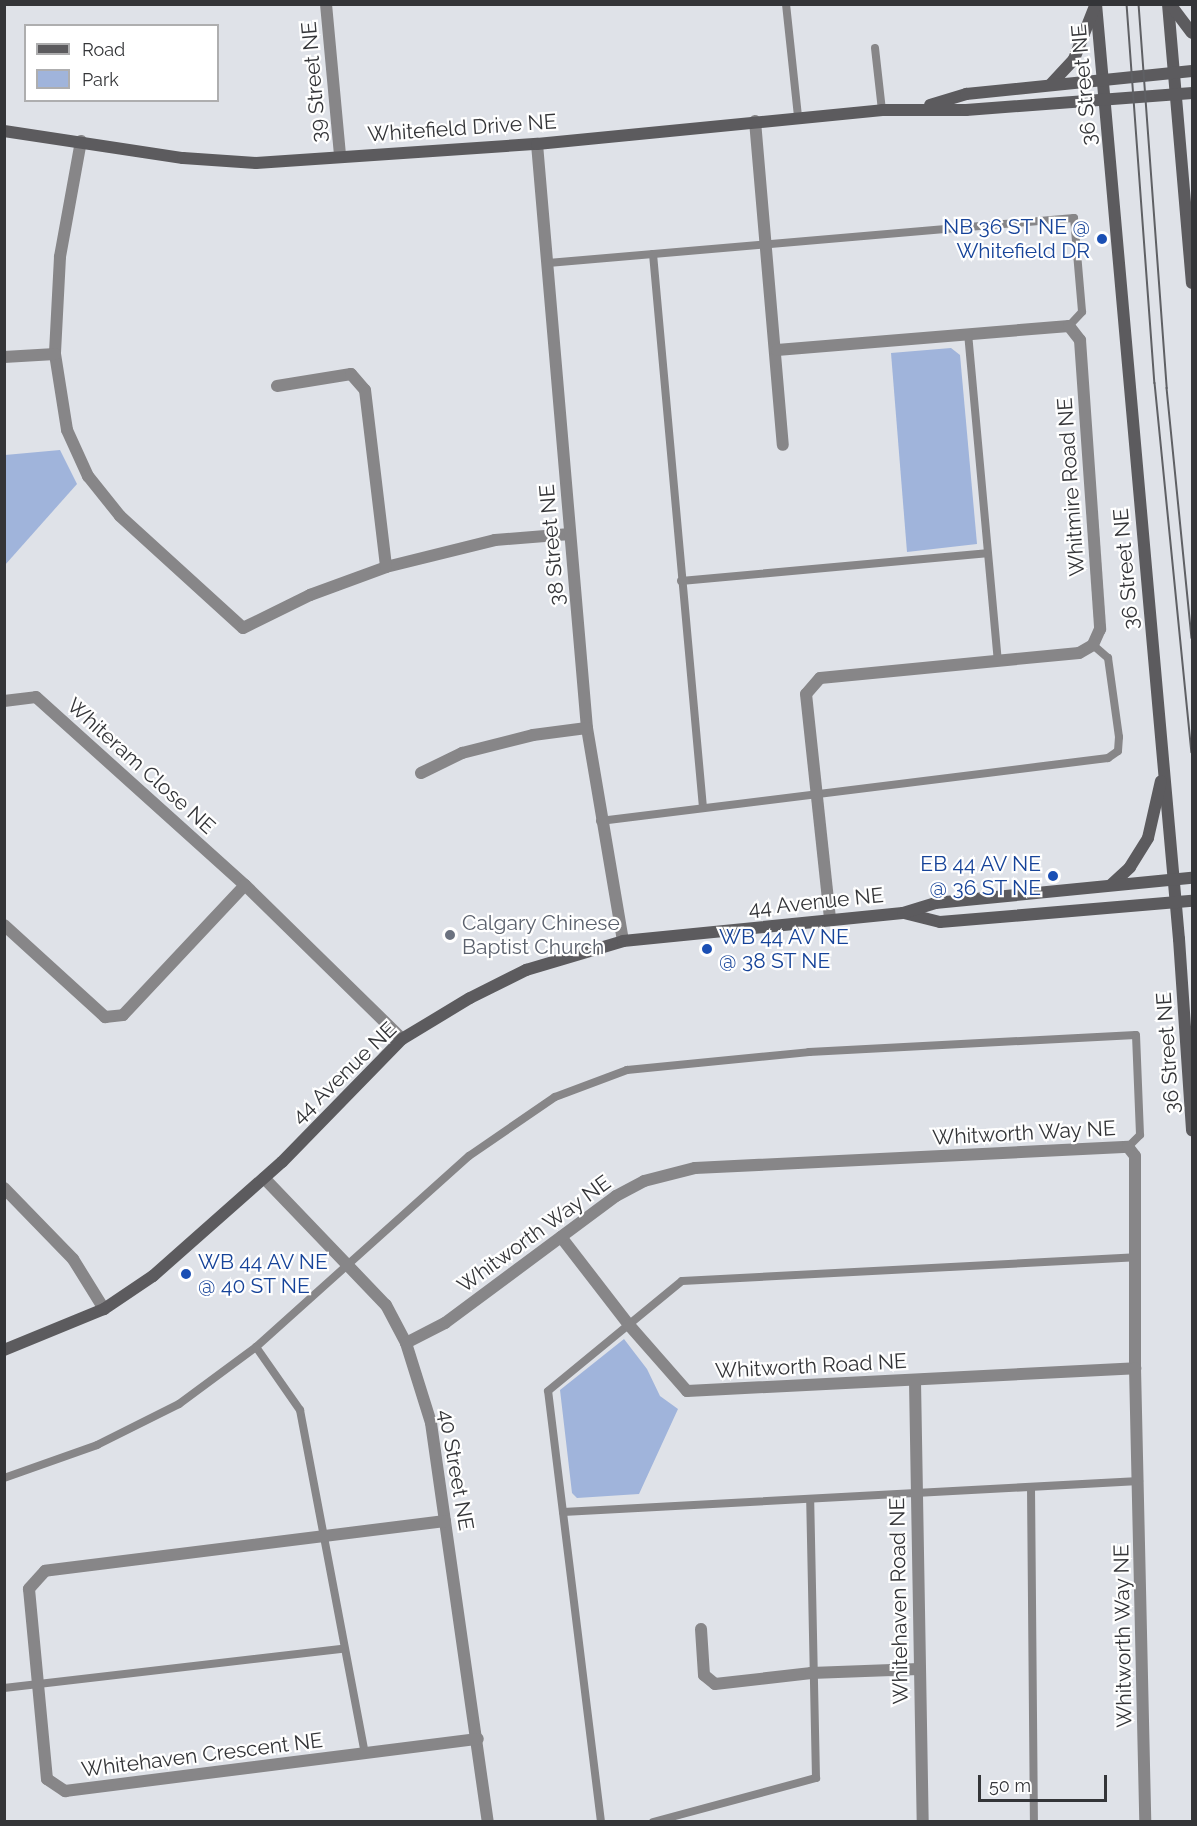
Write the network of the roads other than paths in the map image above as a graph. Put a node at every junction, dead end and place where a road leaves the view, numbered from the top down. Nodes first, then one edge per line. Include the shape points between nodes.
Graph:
1 (326, 4) edge
2 (786, 4) edge
3 (1096, 4) edge
4 (1169, 4) edge
5 (1192, 33) edge
6 (875, 48) dead end
7 (1192, 71) edge
8 (1174, 72) junction
9 (1103, 78) junction
10 (1051, 84) junction
11 (1192, 93) edge
12 (1176, 95) junction
13 (1105, 101) junction
14 (923, 107) junction
15 (882, 110) junction
16 (798, 117) junction
17 (755, 121) junction
18 (4, 131) edge
19 (81, 141) junction
20 (537, 144) junction
21 (340, 156) junction
22 (1192, 220) edge
23 (1188, 236) junction
24 (767, 244) junction
25 (653, 254) junction
26 (548, 263) junction
27 (1192, 283) edge
28 (1069, 326) junction
29 (968, 333) junction
30 (777, 350) junction
31 (55, 354) junction
32 (4, 357) edge
33 (277, 386) dead end
34 (783, 445) dead end
35 (570, 534) junction
36 (987, 553) junction
37 (386, 567) junction
38 (681, 581) junction
39 (1093, 645) junction
40 (998, 660) junction
41 (4, 701) edge
42 (587, 728) junction
43 (1163, 768) junction
44 (421, 772) dead end
45 (818, 794) junction
46 (703, 808) junction
47 (600, 821) junction
48 (1192, 878) edge
49 (1174, 880) junction
50 (245, 885) junction
51 (1111, 885) junction
52 (1192, 901) edge
53 (1176, 903) junction
54 (903, 913) junction
55 (830, 920) junction
56 (4, 925) edge
57 (623, 941) junction
58 (402, 1039) junction
59 (1192, 1131) edge
60 (1128, 1147) junction
61 (264, 1178) junction
62 (4, 1188) edge
63 (561, 1237) junction
64 (1136, 1257) junction
65 (350, 1264) junction
66 (104, 1309) junction
67 (629, 1325) junction
68 (406, 1344) junction
69 (256, 1347) junction
70 (4, 1350) edge
71 (1135, 1368) junction
72 (915, 1380) junction
73 (4, 1478) edge
74 (1140, 1481) junction
75 (1031, 1487) junction
76 (917, 1493) junction
77 (810, 1499) junction
78 (563, 1512) junction
79 (445, 1521) junction
80 (322, 1535) junction
81 (702, 1629) dead end
82 (343, 1649) junction
83 (919, 1669) junction
84 (811, 1673) junction
85 (39, 1683) junction
86 (4, 1688) edge
87 (478, 1739) junction
88 (365, 1754) junction
89 (488, 1821) edge
90 (601, 1821) edge
91 (653, 1821) edge
92 (923, 1821) edge
93 (1034, 1821) edge
94 (1145, 1821) edge

1 - 21 street, 39 Street NE
2 - 16 lane
3 - 9 street, 36 Street NE
3 - 10 street via 1074,59
4 - 5 street
4 - 8 street
6 - 15 lane
7 - 8 street, Whitefield Drive NE
8 - 9 street, Whitefield Drive NE
8 - 12 street
9 - 10 street, Whitefield Drive NE
9 - 13 street, 36 Street NE
10 - 14 street, Whitefield Drive NE via 966,94
11 - 12 street, Whitefield Drive NE
12 - 13 street, Whitefield Drive NE
12 - 23 street
13 - 14 street, Whitefield Drive NE via 966,110
13 - 43 street, 36 Street NE
14 - 15 street, Whitefield Drive NE
15 - 16 street, Whitefield Drive NE
16 - 17 street, Whitefield Drive NE
17 - 20 street, Whitefield Drive NE
17 - 24 street
18 - 19 street, Whitefield Drive NE
19 - 21 street, Whitefield Drive NE via 183,158 256,163
19 - 31 street via 60,257
20 - 21 street, Whitefield Drive NE
20 - 26 street, 38 Street NE
22 - 23 street
23 - 27 street
24 - 25 lane
24 - 28 lane via 1074,218 1082,312
24 - 30 street
25 - 26 lane
25 - 38 lane
26 - 35 street, 38 Street NE
28 - 29 street
28 - 39 street, Whitmire Road NE via 1080,340 1081,352 1100,629
29 - 30 street
29 - 36 lane
30 - 34 street
31 - 32 street
31 - 37 street via 67,430 88,476 120,516 243,628 310,595
33 - 37 street via 351,374 365,390
35 - 37 street via 495,540
35 - 42 street, 38 Street NE
36 - 38 lane
36 - 40 lane
38 - 46 lane
39 - 40 street via 1079,653
39 - 45 lane via 1108,658 1119,737 1118,751 1108,758
40 - 45 street via 820,678 806,694
41 - 50 street, Whiteram Close NE via 36,697
42 - 44 street via 533,735 462,753
42 - 47 street, 38 Street NE
43 - 49 street, 36 Street NE
43 - 51 street via 1148,838 1131,867
45 - 46 lane
45 - 55 street
46 - 47 lane
47 - 57 street, 38 Street NE
48 - 49 street, 44 Avenue NE
49 - 51 street, 44 Avenue NE
49 - 53 street, 36 Street NE
50 - 56 street via 123,1015 105,1017
50 - 58 street, Whiteram Close NE
51 - 54 street, 44 Avenue NE via 935,903
52 - 53 street, 44 Avenue NE
53 - 54 street, 44 Avenue NE via 940,922
53 - 59 street, 36 Street NE
54 - 55 street, 44 Avenue NE
55 - 57 street, 44 Avenue NE
57 - 58 street, 44 Avenue NE via 526,970
58 - 61 street, 44 Avenue NE
60 - 63 street, Whitworth Way NE via 695,1168 644,1181 616,1196
60 - 64 street, Whitworth Way NE via 1135,1156
60 - 65 lane via 1140,1135 1136,1035 809,1052 627,1070 555,1097 469,1156
61 - 65 street, 40 Street NE
61 - 66 street, 44 Avenue NE via 153,1276
62 - 66 street via 73,1259
63 - 67 street, Whitworth Road NE
63 - 68 street, Whitworth Way NE via 446,1323
64 - 67 lane via 682,1281
64 - 71 street, Whitworth Way NE
65 - 68 street, 40 Street NE via 386,1305
65 - 69 lane
66 - 70 street, 44 Avenue NE
67 - 72 street, Whitworth Road NE via 687,1391
67 - 78 lane via 548,1391
68 - 79 street, 40 Street NE via 431,1423
69 - 73 lane via 179,1404 97,1445
69 - 80 lane via 300,1410
71 - 72 street, Whitworth Road NE
71 - 74 street, Whitworth Way NE
72 - 76 street, Whitehaven Road NE
74 - 75 lane
74 - 94 street, Whitworth Way NE
75 - 76 lane
75 - 93 lane
76 - 77 lane
76 - 83 street, Whitehaven Road NE
77 - 78 lane
77 - 84 lane
78 - 90 lane
79 - 80 street, Whitehaven Crescent NE
79 - 87 street, 40 Street NE
80 - 82 lane
80 - 85 street, Whitehaven Crescent NE via 45,1571 29,1589
81 - 84 street via 704,1674 715,1684
82 - 85 lane
82 - 88 lane
83 - 84 street
83 - 92 street, Whitehaven Road NE
84 - 91 lane via 816,1778
85 - 86 lane
85 - 88 street, Whitehaven Crescent NE via 47,1779 66,1791
87 - 88 street, Whitehaven Crescent NE
87 - 89 street, 40 Street NE

